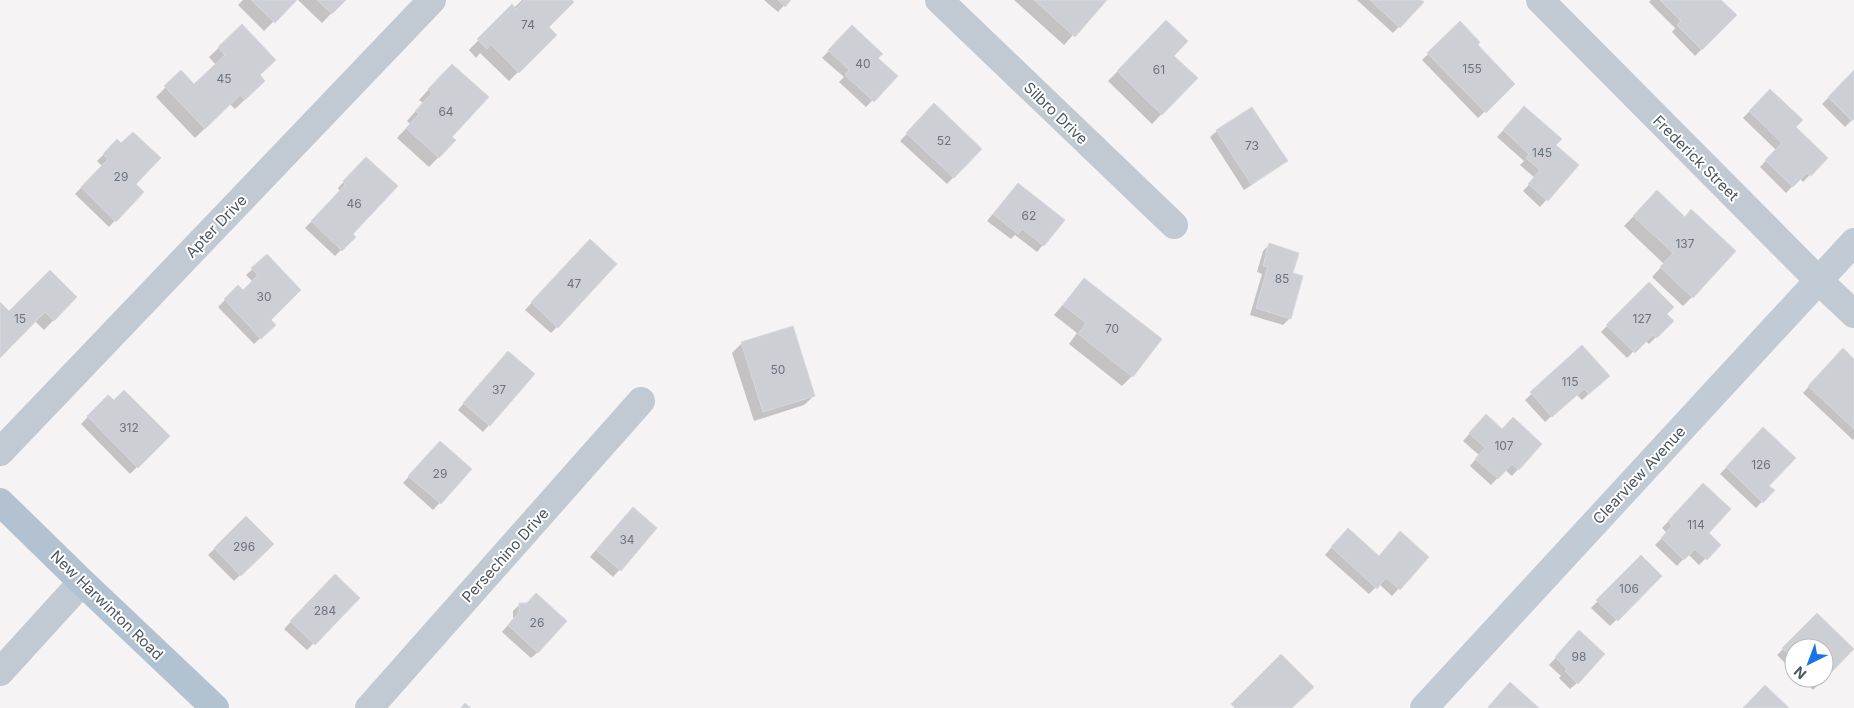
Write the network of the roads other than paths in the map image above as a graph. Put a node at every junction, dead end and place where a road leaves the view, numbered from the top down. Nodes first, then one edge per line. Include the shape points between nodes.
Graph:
1 (432, 0) edge
2 (939, 0) edge
3 (1540, 0) edge
4 (1174, 225) dead end
5 (1854, 242) edge
6 (1819, 281) junction
7 (1854, 314) edge
8 (641, 402) dead end
9 (0, 452) edge
10 (0, 502) edge
11 (82, 582) junction
12 (0, 672) edge
13 (215, 708) edge
14 (369, 708) edge
15 (1424, 708) edge

1 - 9 street, Apter Drive
2 - 4 street, Silbro Drive
3 - 6 street, Frederick Street
5 - 6 street, Clearview Avenue
6 - 7 street, Frederick Street
6 - 15 street, Clearview Avenue
8 - 14 street, Persechino Drive
10 - 11 main road, New Harwinton Road
11 - 12 street
11 - 13 main road, New Harwinton Road

